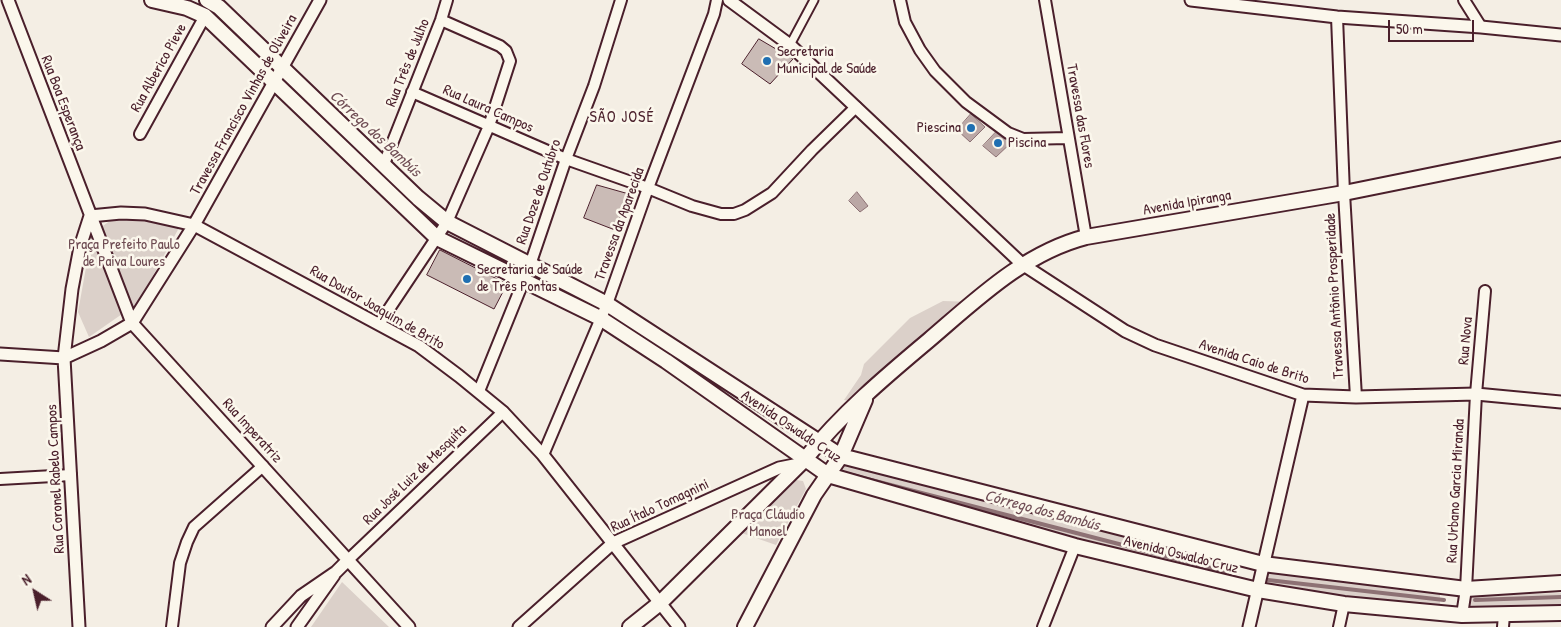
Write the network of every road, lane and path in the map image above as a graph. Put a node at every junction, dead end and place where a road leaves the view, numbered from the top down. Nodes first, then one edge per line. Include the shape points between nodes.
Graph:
1 (8, 0) edge
2 (152, 0) edge
3 (207, 0) edge
4 (320, 0) edge
5 (448, 0) edge
6 (620, 0) edge
7 (717, 0) edge
8 (729, 0) edge
9 (814, 0) edge
10 (900, 0) edge
11 (1045, 0) edge
12 (1191, 0) edge
13 (1464, 0) edge
14 (205, 16) junction
15 (1337, 17) junction
16 (441, 20) junction
17 (1480, 27) junction
18 (1561, 35) edge
19 (790, 45) junction
20 (282, 69) junction
21 (274, 81) junction
22 (412, 92) junction
23 (856, 107) junction
24 (489, 126) junction
25 (140, 134) dead end
26 (1068, 138) junction
27 (1561, 149) edge
28 (566, 159) junction
29 (384, 164) junction
30 (648, 188) junction
31 (1344, 193) junction
32 (90, 216) junction
33 (447, 222) junction
34 (194, 225) junction
35 (1086, 237) junction
36 (437, 238) junction
37 (1022, 264) junction
38 (530, 265) junction
39 (523, 281) junction
40 (1485, 291) dead end
41 (607, 304) junction
42 (600, 318) junction
43 (132, 323) junction
44 (379, 324) junction
45 (0, 354) edge
46 (64, 358) junction
47 (479, 392) junction
48 (867, 394) junction
49 (1476, 394) junction
50 (1302, 395) junction
51 (1356, 397) junction
52 (1561, 402) edge
53 (504, 412) junction
54 (818, 442) junction
55 (543, 455) junction
56 (841, 456) junction
57 (802, 461) junction
58 (264, 466) junction
59 (783, 472) junction
60 (71, 475) junction
61 (828, 475) junction
62 (0, 479) edge
63 (613, 543) junction
64 (1075, 546) junction
65 (348, 560) junction
66 (1263, 564) junction
67 (336, 572) junction
68 (1561, 583) edge
69 (1466, 589) junction
70 (1258, 590) junction
71 (660, 603) junction
72 (1344, 604) junction
73 (1561, 613) edge
74 (1462, 615) junction
75 (1504, 621) edge
76 (79, 627) edge
77 (172, 627) edge
78 (272, 627) edge
79 (297, 627) edge
80 (409, 627) edge
81 (519, 627) edge
82 (630, 627) edge
83 (679, 627) edge
84 (745, 627) edge
85 (1043, 627) edge
86 (1249, 627) edge
87 (1339, 627) edge

1 - 32 street, Rua Boa Esperança
2 - 14 main road, Avenida Oswaldo Cruz via 188,8
3 - 20 main road, Avenida Oswaldo Cruz via 219,6
4 - 20 street, Travessa Francisco Vinhas de Oliveira
5 - 16 street, Rua Três de Julho
6 - 28 street, Rua Doze de Outubro via 594,86
7 - 30 street, Travessa da Aparecida
8 - 19 street, Avenida Caio de Brito
9 - 19 street
10 - 26 street via 905,22 920,50 935,71 966,102 1008,133 1023,139
11 - 26 street, Travessa das Flores
12 - 15 street
13 - 17 street
14 - 21 main road, Avenida Oswaldo Cruz
14 - 25 street, Rua Alberico Pieve
15 - 17 street
15 - 31 street, Travessa Antônio Prosperidade
16 - 22 street, Rua Três de Julho
16 - 24 street via 500,46 509,56
17 - 18 street
19 - 23 street, Avenida Caio de Brito
20 - 21 street, Travessa Francisco Vinhas de Oliveira
20 - 29 main road, Avenida Oswaldo Cruz
21 - 34 street, Travessa Francisco Vinhas de Oliveira
21 - 36 main road, Avenida Oswaldo Cruz
22 - 24 street, Rua Laura Campos
22 - 29 street, Rua Três de Julho
23 - 30 street, Rua Laura Campos via 772,193 745,210 721,214
23 - 37 street, Avenida Caio de Brito
24 - 28 street, Rua Laura Campos
24 - 33 street
26 - 35 street, Travessa das Flores
27 - 31 main road, Avenida Ipiranga
28 - 30 street, Rua Laura Campos
28 - 38 street, Rua Doze de Outubro
29 - 33 main road, Avenida Oswaldo Cruz
30 - 41 street, Travessa da Aparecida
31 - 35 main road, Avenida Ipiranga
31 - 51 street, Travessa Antônio Prosperidade
32 - 34 street via 145,214
32 - 43 street
32 - 46 street via 72,289
33 - 36 street
33 - 38 main road, Avenida Oswaldo Cruz
34 - 43 street
34 - 44 street, Rua Doutor Joaquim de Brito
35 - 37 main road, Avenida Ipiranga via 1046,250
36 - 39 main road, Avenida Oswaldo Cruz
36 - 44 street
37 - 48 main road, Avenida Ipiranga
37 - 50 street, Avenida Caio de Brito via 1125,332
38 - 39 street, Rua Doze de Outubro
38 - 41 main road, Avenida Oswaldo Cruz
39 - 42 main road, Avenida Oswaldo Cruz
39 - 47 street, Rua Doze de Outubro
40 - 49 street, Rua Nova
41 - 42 street, Travessa da Aparecida
41 - 54 main road, Avenida Oswaldo Cruz
42 - 55 street, Travessa da Aparecida
42 - 57 main road, Avenida Oswaldo Cruz via 666,361
43 - 46 street
43 - 58 street, Rua Imperatriz
44 - 47 street, Rua Doutor Joaquim de Brito via 418,346
45 - 46 street
46 - 60 street, Rua Coronel Rabelo Campos
47 - 53 street, Rua Doutor Joaquim de Brito
48 - 54 main road, Avenida Ipiranga
48 - 56 main road, Avenida Ipiranga
49 - 51 street, Avenida Caio de Brito
49 - 52 street, Avenida Caio de Brito
49 - 69 street, Rua Urbano Garcia Miranda
50 - 51 street, Avenida Caio de Brito
50 - 66 street
53 - 55 street, Rua Doutor Joaquim de Brito
53 - 65 street, Rua José Luiz de Mesquita
54 - 56 main road, Avenida Oswaldo Cruz
54 - 57 main road, Avenida Ipiranga
55 - 63 street, Rua Doutor Joaquim de Brito
56 - 61 main road, Avenida Ipiranga
56 - 66 main road, Avenida Oswaldo Cruz
57 - 59 main road, Avenida Ipiranga
57 - 61 main road, Avenida Oswaldo Cruz
58 - 65 street, Rua Imperatriz
58 - 77 street via 194,527 180,563
59 - 63 street, Rua Ítalo Tomagnini
59 - 71 main road, Avenida Ipiranga
60 - 62 street
60 - 76 street, Rua Coronel Rabelo Campos
61 - 64 main road, Avenida Oswaldo Cruz
61 - 84 main road, Avenida Ipiranga via 814,495
63 - 71 street, Rua Doutor Joaquim de Brito
63 - 81 street, Rua Ítalo Tomagnini
64 - 70 main road, Avenida Oswaldo Cruz
64 - 85 street
65 - 67 street
65 - 80 street, Rua Imperatriz
66 - 69 main road, Avenida Oswaldo Cruz
66 - 70 street
67 - 78 street via 301,596
67 - 79 street
68 - 69 main road, Avenida Oswaldo Cruz
69 - 74 street, Rua Urbano Garcia Miranda
70 - 72 main road, Avenida Oswaldo Cruz
70 - 86 street
71 - 82 main road, Avenida Ipiranga
71 - 83 street, Rua Doutor Joaquim de Brito
72 - 74 main road, Avenida Oswaldo Cruz
72 - 87 street
73 - 75 main road, Avenida Oswaldo Cruz
74 - 75 main road, Avenida Oswaldo Cruz

